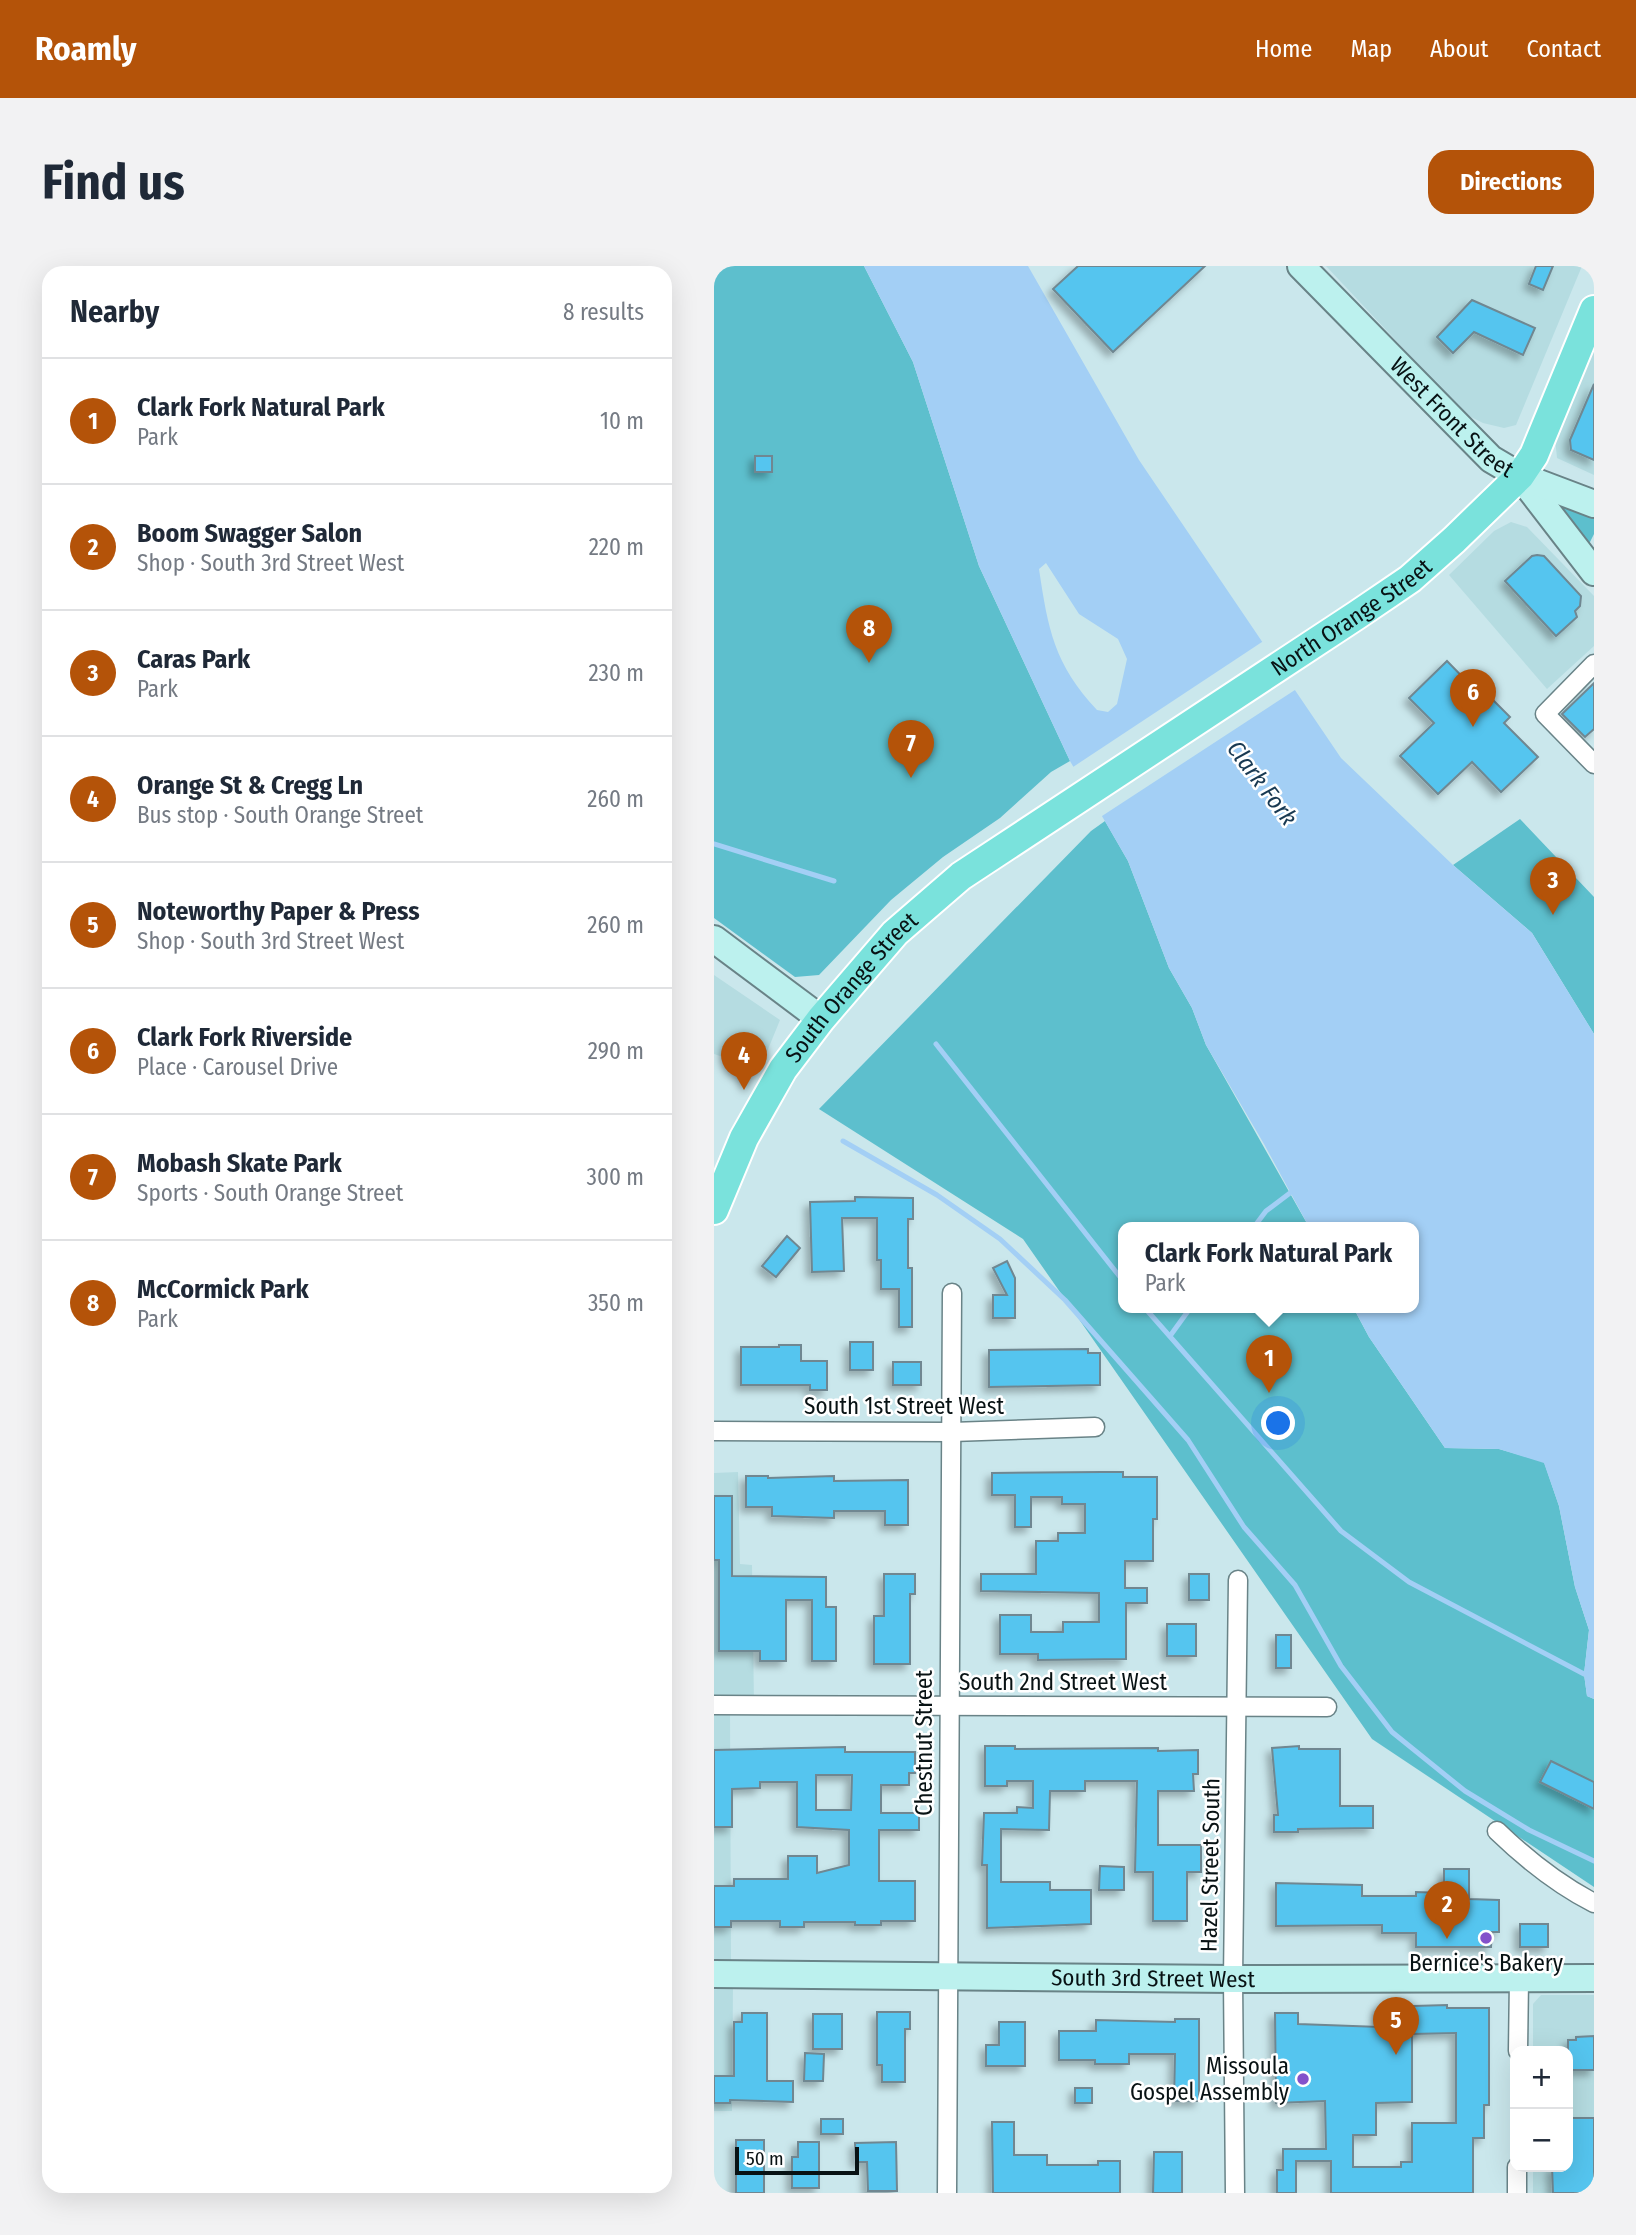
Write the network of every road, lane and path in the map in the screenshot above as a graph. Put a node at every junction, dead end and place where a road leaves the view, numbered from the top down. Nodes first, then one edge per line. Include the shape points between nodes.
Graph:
1 (1301, 266) edge
2 (1594, 310) edge
3 (1520, 476) junction
4 (1594, 504) edge
5 (1594, 572) edge
6 (1594, 664) edge
7 (1594, 764) edge
8 (1015, 840) joint
9 (714, 939) edge
10 (821, 1018) junction
11 (714, 1210) edge
12 (952, 1293) dead end
13 (1095, 1427) dead end
14 (714, 1431) edge
15 (952, 1432) junction
16 (1238, 1580) dead end
17 (714, 1705) edge
18 (948, 1706) junction
19 (1236, 1707) junction
20 (1327, 1707) dead end
21 (1497, 1831) dead end
22 (1594, 1903) edge
23 (714, 1974) edge
24 (949, 1977) junction
25 (1594, 1978) edge
26 (1233, 1979) junction
27 (1519, 1979) junction
28 (1518, 2046) edge
29 (1517, 2172) edge
30 (947, 2193) edge
31 (1235, 2193) edge
32 (1517, 2193) edge

1 - 3 street, West Front Street via 1492,458
2 - 3 main road, North Orange Street via 1543,436
3 - 4 street
3 - 5 street, West Front Street
3 - 8 main road, North Orange Street via 1410,579
6 - 7 street via 1545,714
8 - 10 main road, South Orange Street via 961,876 895,933
9 - 10 street
10 - 11 main road, South Orange Street via 783,1069 744,1138
12 - 15 street, Chestnut Street
13 - 15 street, South 1st Street West
14 - 15 street, South 1st Street West
15 - 18 street, Chestnut Street
16 - 19 street, Hazel Street South
17 - 18 street, South 2nd Street West
18 - 19 street, South 2nd Street West
18 - 24 street, Chestnut Street
19 - 20 street, South 2nd Street West
19 - 26 street, Hazel Street South
21 - 22 street via 1530,1862
23 - 24 street, South 3rd Street West
24 - 26 street, South 3rd Street West
24 - 30 street, Chestnut Street
25 - 27 street, South 3rd Street West
26 - 27 street, South 3rd Street West
26 - 31 street, Hazel Street South
27 - 28 street
29 - 32 street

